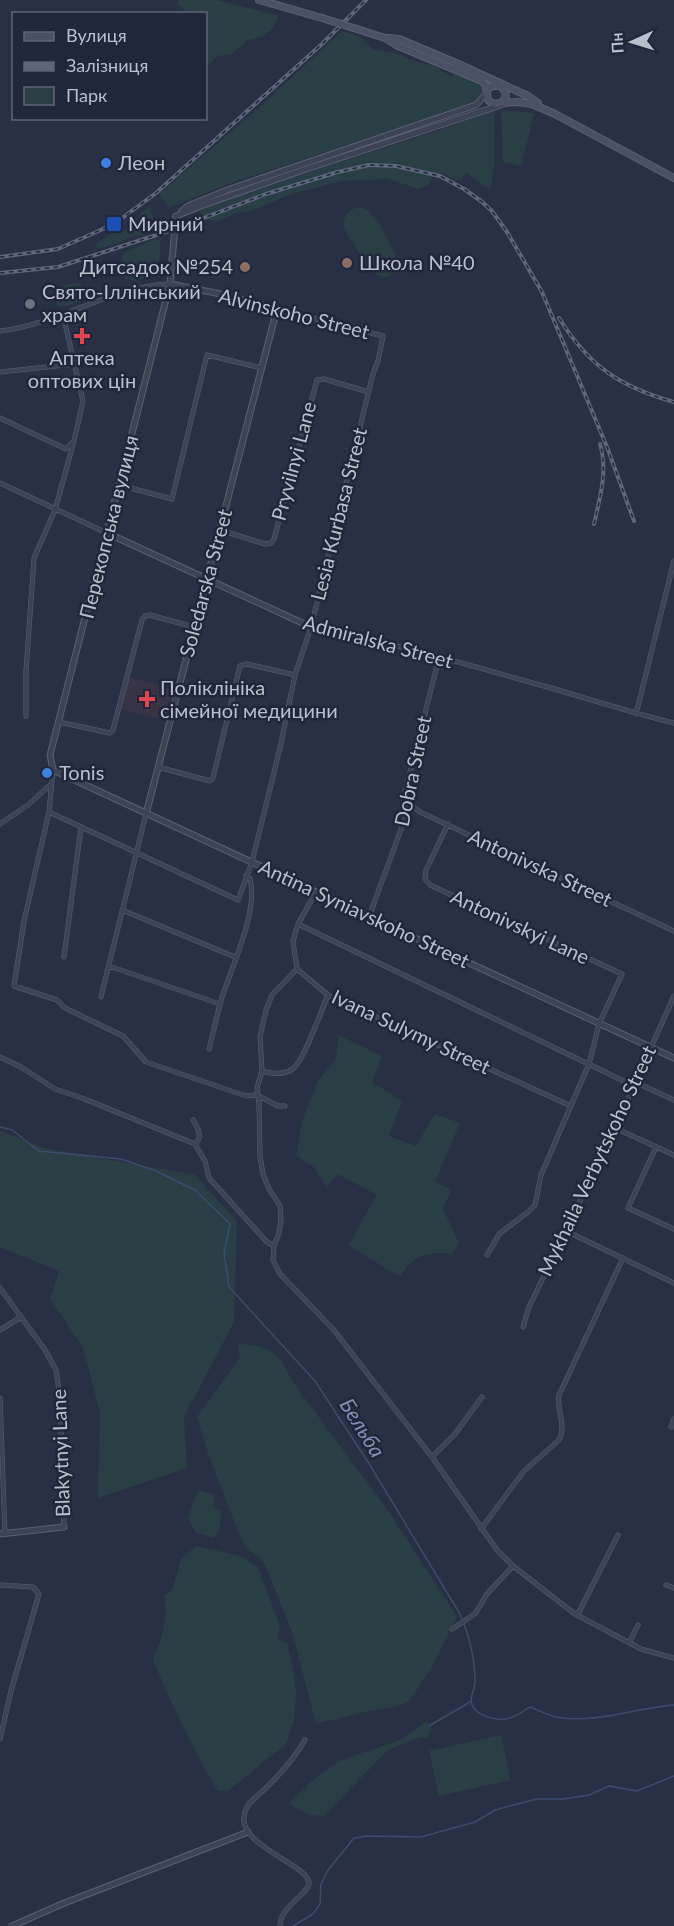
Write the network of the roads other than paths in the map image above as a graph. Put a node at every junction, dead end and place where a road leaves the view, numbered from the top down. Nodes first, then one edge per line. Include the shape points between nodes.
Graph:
1 (259, 0) edge
2 (385, 38) junction
3 (498, 84) junction
4 (487, 92) junction
5 (513, 102) junction
6 (538, 103) junction
7 (498, 104) junction
8 (555, 114) junction
9 (422, 131) junction
10 (674, 178) edge
11 (176, 216) junction
12 (170, 284) junction
13 (278, 309) junction
14 (63, 315) junction
15 (0, 331) edge
16 (382, 336) joint
17 (75, 364) junction
18 (262, 368) junction
19 (0, 372) edge
20 (369, 392) junction
21 (0, 418) edge
22 (74, 441) junction
23 (0, 483) edge
24 (119, 485) junction
25 (55, 510) junction
26 (220, 530) junction
27 (106, 533) junction
28 (674, 561) edge
29 (207, 580) junction
30 (194, 627) junction
31 (311, 627) junction
32 (439, 658) junction
33 (295, 675) junction
34 (636, 714) junction
35 (26, 716) dead end
36 (59, 722) junction
37 (674, 723) edge
38 (158, 767) junction
39 (53, 770) junction
40 (50, 785) junction
41 (408, 803) junction
42 (49, 812) junction
43 (146, 814) junction
44 (448, 824) junction
45 (0, 825) edge
46 (81, 826) junction
47 (136, 852) junction
48 (252, 862) junction
49 (246, 876) junction
50 (316, 892) junction
51 (122, 910) junction
52 (369, 917) junction
53 (298, 924) junction
54 (674, 931) edge
55 (64, 957) dead end
56 (235, 957) junction
57 (109, 966) junction
58 (297, 969) junction
59 (328, 995) junction
60 (674, 996) edge
61 (101, 997) dead end
62 (220, 1004) junction
63 (599, 1024) junction
64 (651, 1047) junction
65 (209, 1049) dead end
66 (0, 1057) edge
67 (674, 1058) edge
68 (589, 1064) junction
69 (262, 1071) junction
70 (632, 1085) junction
71 (257, 1095) junction
72 (674, 1101) edge
73 (285, 1106) dead end
74 (571, 1106) junction
75 (193, 1120) dead end
76 (615, 1128) junction
77 (195, 1144) junction
78 (657, 1147) junction
79 (674, 1155) edge
80 (674, 1229) edge
81 (566, 1231) junction
82 (274, 1246) junction
83 (487, 1255) dead end
84 (623, 1258) junction
85 (674, 1283) edge
86 (0, 1288) edge
87 (21, 1317) junction
88 (523, 1327) dead end
89 (0, 1330) edge
90 (482, 1397) dead end
91 (0, 1398) edge
92 (674, 1419) edge
93 (671, 1427) dead end
94 (432, 1457) junction
95 (64, 1527) joint
96 (481, 1529) junction
97 (3, 1534) edge
98 (618, 1534) dead end
99 (513, 1566) junction
100 (0, 1585) edge
101 (666, 1585) dead end
102 (674, 1588) edge
103 (575, 1614) junction
104 (638, 1625) dead end
105 (454, 1627) dead end
106 (629, 1643) junction
107 (674, 1658) edge
108 (0, 1739) edge
109 (305, 1740) dead end
110 (248, 1832) junction
111 (279, 1925) edge
112 (12, 1926) edge

1 - 2 main road, bridge
2 - 3 main road via 399,39
2 - 4 main road via 482,81
3 - 4 main road
3 - 6 main road
3 - 6 main road
3 - 7 main road via 506,97
4 - 7 main road via 488,100
4 - 11 street via 476,105 230,189 188,206
5 - 7 main road
5 - 8 main road via 527,102
5 - 9 street
6 - 8 main road
7 - 9 street
8 - 10 main road
9 - 11 street
11 - 12 street, Перекопська вулиця
12 - 13 street, Alvinskoho Street
12 - 14 street via 150,285
12 - 24 street, Перекопська вулиця
13 - 16 street, Alvinskoho Street
13 - 18 street, Soledarska Street
14 - 15 street
14 - 17 street
16 - 20 street, Lesia Kurbasa Street
17 - 19 street
17 - 22 street via 83,401
18 - 24 street via 207,355 172,499
18 - 26 street, Soledarska Street
20 - 26 street, Pryvilnyi Lane via 317,380 271,543
20 - 31 street, Lesia Kurbasa Street
21 - 22 street via 66,448
22 - 25 street
23 - 25 street, Admiralska Street
24 - 27 street, Перекопська вулиця
25 - 27 street, Admiralska Street
25 - 35 street via 34,558
26 - 29 street, Soledarska Street
27 - 29 street, Admiralska Street
27 - 36 street, Перекопська вулиця
28 - 34 street
29 - 30 street, Soledarska Street
29 - 31 street, Admiralska Street
30 - 36 street via 145,616 110,733
30 - 38 street, Soledarska Street
31 - 32 street, Admiralska Street
31 - 33 street, Lesia Kurbasa Street
32 - 34 street, Admiralska Street
32 - 41 street, Dobra Street via 405,792
33 - 38 street via 247,663 240,666 210,781
33 - 48 street, Lesia Kurbasa Street
34 - 37 street, Admiralska Street
36 - 39 street, Перекопська вулиця via 50,755
38 - 43 street, Soledarska Street
39 - 40 street
39 - 43 street, Antina Syniavskoho Street
40 - 42 street
40 - 45 street
41 - 44 street, Antonivska Street
41 - 52 street, Dobra Street
42 - 46 street
42 - 71 street via 24,921 14,986 57,1000 64,1008 123,1036 146,1062 246,1096
43 - 47 street, Soledarska Street
43 - 48 street, Antina Syniavskoho Street
44 - 54 street, Antonivska Street
44 - 63 street, Antonivskyi Lane via 426,870 426,881 622,974
46 - 47 street
46 - 55 street
47 - 49 street, Lesia Kurbasa Street via 238,900
47 - 51 street, Soledarska Street
48 - 49 street, Lesia Kurbasa Street
48 - 50 street, Antina Syniavskoho Street
49 - 56 street via 253,888 251,908
50 - 52 street, Antina Syniavskoho Street
50 - 53 street
51 - 56 street
51 - 57 street, Soledarska Street
52 - 63 street, Antina Syniavskoho Street
53 - 58 street via 293,940
53 - 68 street, Antina Syniavskoho Street
56 - 62 street
57 - 61 street, Soledarska Street
57 - 62 street
58 - 59 street, Ivana Sulymy Street
58 - 69 street via 272,994 266,1010 260,1037
59 - 69 street via 294,1068 278,1074
59 - 74 street, Ivana Sulymy Street
60 - 64 street, Mykhaila Verbytskoho Street
62 - 65 street
63 - 64 street, Antina Syniavskoho Street
63 - 68 street
64 - 67 street, Antina Syniavskoho Street
64 - 70 street, Mykhaila Verbytskoho Street
66 - 77 street via 55,1089
68 - 70 street, Antina Syniavskoho Street
68 - 74 street
69 - 71 street
70 - 72 street, Antina Syniavskoho Street via 639,1084
70 - 76 street, Mykhaila Verbytskoho Street
71 - 73 street
71 - 82 street via 263,1174 280,1206 281,1220
74 - 83 street via 541,1175 535,1204 500,1233
75 - 77 street via 200,1134
76 - 78 street
76 - 81 street, Mykhaila Verbytskoho Street
77 - 82 street via 209,1178
78 - 79 street
78 - 80 street via 628,1208
81 - 84 street
81 - 88 street, Mykhaila Verbytskoho Street
82 - 94 street via 273,1260 280,1274 333,1329
84 - 85 street
84 - 96 street via 559,1395 559,1440 524,1471
86 - 87 street, Blakytnyi Lane
87 - 89 street
87 - 95 street, Blakytnyi Lane via 52,1361 58,1377
90 - 94 street
91 - 97 street
92 - 93 street
94 - 96 street
95 - 97 street
96 - 99 street
98 - 103 street
99 - 103 street
99 - 105 street via 475,1614
100 - 108 street via 33,1587 39,1594
101 - 102 street
103 - 106 street
104 - 106 street
106 - 107 street
109 - 110 street via 291,1762 248,1806 244,1819
110 - 111 street via 304,1874 309,1882 308,1888 283,1912
110 - 112 street

